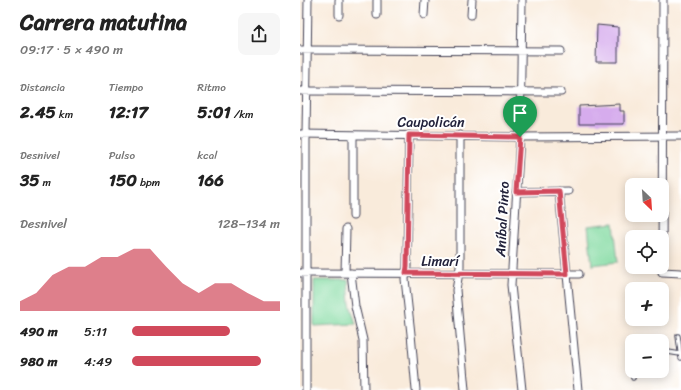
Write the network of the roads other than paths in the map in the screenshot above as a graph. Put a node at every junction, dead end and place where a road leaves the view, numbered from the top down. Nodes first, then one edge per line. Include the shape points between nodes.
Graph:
1 (308, 0) edge
2 (339, 0) edge
3 (377, 0) edge
4 (424, 0) edge
5 (472, 0) edge
6 (522, 0) edge
7 (663, 0) edge
8 (339, 15) dead end
9 (377, 15) dead end
10 (424, 15) dead end
11 (471, 15) dead end
12 (303, 50) edge
13 (522, 51) junction
14 (561, 51) dead end
15 (303, 91) edge
16 (522, 92) junction
17 (561, 92) dead end
18 (303, 134) edge
19 (353, 135) junction
20 (409, 135) junction
21 (460, 135) junction
22 (663, 136) junction
23 (681, 136) edge
24 (520, 137) junction
25 (559, 191) junction
26 (568, 191) dead end
27 (516, 192) junction
28 (353, 216) dead end
29 (346, 229) dead end
30 (303, 273) edge
31 (348, 273) junction
32 (406, 273) junction
33 (681, 273) edge
34 (459, 274) junction
35 (512, 274) junction
36 (567, 274) junction
37 (579, 274) dead end
38 (678, 336) dead end
39 (669, 352) edge
40 (680, 354) edge
41 (681, 358) edge
42 (306, 390) edge
43 (364, 390) edge
44 (416, 390) edge
45 (465, 390) edge
46 (522, 390) edge
47 (578, 390) edge

1 - 12 street
2 - 8 street
3 - 9 street
4 - 10 street
5 - 11 street
6 - 13 street, Aníbal Pinto
7 - 22 street
12 - 13 street
12 - 15 street
13 - 14 street
13 - 16 street, Aníbal Pinto
15 - 16 street
15 - 18 street
16 - 17 street
16 - 24 street, Aníbal Pinto
18 - 19 street, Caupolicán
18 - 30 street
19 - 20 street, Caupolicán
19 - 28 street
20 - 21 street, Caupolicán
20 - 32 street
21 - 24 street, Caupolicán
21 - 34 street
22 - 23 street, Caupolicán
22 - 24 street, Caupolicán
22 - 33 street via 662,272
24 - 27 street, Aníbal Pinto
25 - 26 street
25 - 27 street
25 - 36 street
27 - 35 street, Aníbal Pinto
29 - 31 street
30 - 31 street, Limarí
30 - 42 street
31 - 32 street, Limarí
31 - 43 street via 363,340
32 - 34 street, Limarí
32 - 44 street
34 - 35 street, Limarí
34 - 45 street via 456,290
35 - 36 street, Limarí
35 - 46 street, Aníbal Pinto via 511,296
36 - 37 street, Limarí
36 - 47 street
38 - 40 lane
39 - 40 lane
40 - 41 lane

